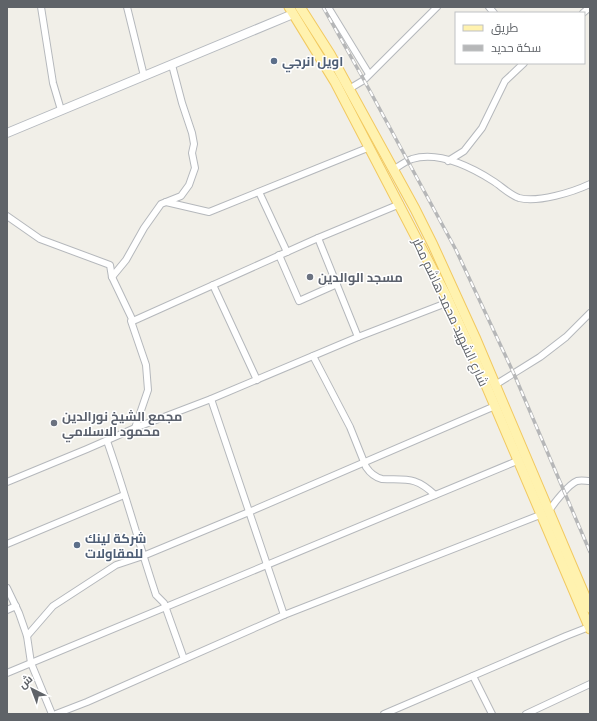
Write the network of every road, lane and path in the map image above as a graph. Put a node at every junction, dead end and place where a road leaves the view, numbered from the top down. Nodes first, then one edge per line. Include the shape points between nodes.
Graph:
1 (41, 7) edge
2 (127, 7) edge
3 (300, 7) edge
4 (328, 7) edge
5 (437, 7) edge
6 (291, 11) edge
7 (172, 64) junction
8 (523, 64) edge
9 (368, 74) junction
10 (144, 76) junction
11 (349, 89) junction
12 (61, 110) junction
13 (7, 133) edge
14 (370, 147) junction
15 (448, 161) junction
16 (393, 170) junction
17 (590, 184) edge
18 (259, 192) junction
19 (166, 202) junction
20 (400, 204) junction
21 (7, 216) edge
22 (318, 238) junction
23 (287, 252) junction
24 (279, 255) junction
25 (112, 277) junction
26 (337, 284) junction
27 (213, 285) junction
28 (449, 302) junction
29 (590, 313) edge
30 (133, 321) junction
31 (358, 337) junction
32 (313, 356) junction
33 (257, 380) junction
34 (495, 385) junction
35 (211, 399) junction
36 (494, 406) junction
37 (135, 428) junction
38 (107, 441) junction
39 (518, 461) junction
40 (364, 463) junction
41 (590, 481) edge
42 (7, 482) edge
43 (124, 495) junction
44 (436, 495) junction
45 (249, 512) junction
46 (544, 513) junction
47 (7, 544) edge
48 (143, 556) junction
49 (267, 566) junction
50 (7, 588) edge
51 (16, 606) junction
52 (166, 608) junction
53 (590, 608) edge
54 (7, 610) edge
55 (284, 615) junction
56 (590, 628) edge
57 (27, 636) junction
58 (184, 659) junction
59 (31, 663) junction
60 (7, 673) edge
61 (473, 676) junction
62 (590, 684) edge
63 (52, 714) edge
64 (56, 714) edge
65 (384, 714) edge
66 (492, 714) edge
67 (526, 714) edge

1 - 12 street via 53,83
2 - 10 street
3 - 11 main road, شارع الشهيد محمد هاشم مطر
4 - 9 street
5 - 9 street
6 - 7 street
6 - 14 main road, شارع الشهيد محمد هاشم مطر via 335,82
7 - 10 street
7 - 19 street via 192,133 195,168 189,185 181,196
8 - 15 street via 505,81 482,128 464,151
9 - 11 street via 364,80
10 - 12 street
11 - 16 main road, شارع الشهيد محمد هاشم مطر
12 - 13 street
14 - 18 street
14 - 20 main road, شارع الشهيد محمد هاشم مطر
15 - 16 street via 430,157 412,159
15 - 17 street via 482,174 519,198 558,196
16 - 34 main road, شارع الشهيد محمد هاشم مطر via 433,245
18 - 19 street via 209,212
18 - 23 street
19 - 25 street via 161,204 150,219 126,260
20 - 22 street
20 - 28 main road, شارع الشهيد محمد هاشم مطر
21 - 25 street via 40,239 110,265
22 - 23 street
22 - 26 street
23 - 24 street
24 - 26 street via 299,301
24 - 27 street
25 - 30 street
26 - 31 street
27 - 30 street
27 - 33 street
28 - 31 street
28 - 36 main road, شارع الشهيد محمد هاشم مطر
29 - 34 street via 566,337 540,357
30 - 37 street via 134,334 146,365 148,390
31 - 32 street
32 - 33 street
32 - 40 street via 350,427
33 - 35 street
34 - 46 main road, شارع الشهيد محمد هاشم مطر
35 - 37 street
35 - 45 street
36 - 39 main road, شارع الشهيد محمد هاشم مطر
36 - 40 street
37 - 38 street
38 - 42 street
38 - 43 street
39 - 44 street
39 - 46 main road, شارع الشهيد محمد هاشم مطر
40 - 44 street via 376,477 414,480
40 - 45 street
41 - 46 street via 579,480 571,484
43 - 47 street
43 - 48 street
44 - 49 street
45 - 48 street
45 - 49 street
46 - 53 main road, شارع الشهيد محمد هاشم مطر
46 - 55 street
46 - 56 main road, شارع الشهيد محمد هاشم مطر
48 - 52 street via 156,595
48 - 57 street via 116,565 53,606
49 - 52 street
49 - 55 street
50 - 51 street
51 - 54 street
51 - 57 street
52 - 58 street
52 - 59 street
55 - 58 street
56 - 61 street
57 - 59 street
58 - 64 street
59 - 60 street
59 - 63 street
61 - 65 street
61 - 66 street
62 - 67 street

